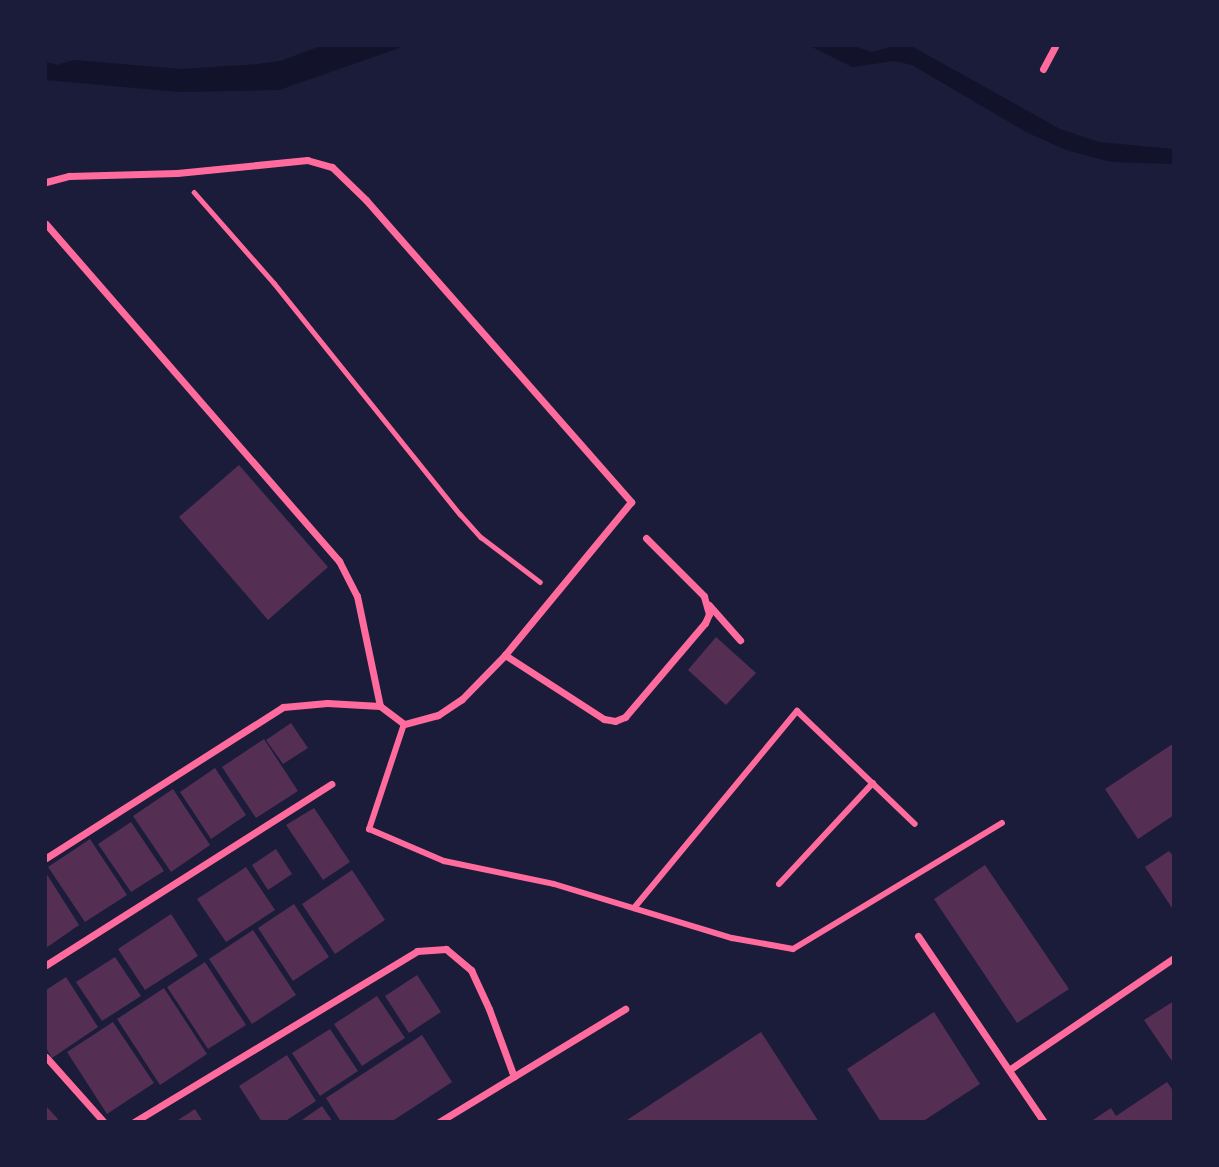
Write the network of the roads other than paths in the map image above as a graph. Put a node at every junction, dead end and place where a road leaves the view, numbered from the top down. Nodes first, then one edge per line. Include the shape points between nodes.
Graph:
1 (1055, 46) edge
2 (1043, 69) dead end
3 (46, 182) edge
4 (46, 224) edge
5 (646, 538) dead end
6 (708, 604) junction
7 (740, 640) dead end
8 (505, 655) junction
9 (380, 706) junction
10 (404, 724) junction
11 (873, 783) junction
12 (331, 784) dead end
13 (1002, 823) dead end
14 (915, 824) dead end
15 (46, 859) edge
16 (779, 884) dead end
17 (634, 908) junction
18 (918, 936) dead end
19 (1174, 958) edge
20 (46, 965) edge
21 (625, 1009) dead end
22 (46, 1057) edge
23 (1009, 1070) junction
24 (514, 1077) junction
25 (104, 1122) edge
26 (134, 1122) edge
27 (439, 1122) edge
28 (1044, 1122) edge

1 - 2 street
3 - 8 street via 69,176 177,173 307,160 332,167 366,200 631,502
4 - 9 street via 339,561 356,596
5 - 6 street
6 - 7 street
6 - 8 street via 705,623 632,709 615,721 604,719
8 - 10 street via 462,699 438,715
9 - 10 street
9 - 15 street via 283,707
10 - 17 street via 369,829 444,861 554,884
11 - 14 street
11 - 16 street
11 - 17 street via 797,711
12 - 20 street
13 - 17 street via 793,949 732,938
18 - 23 street
19 - 23 street
21 - 24 street
22 - 25 street
23 - 28 street
24 - 26 street via 471,970 446,949 418,951
24 - 27 street

